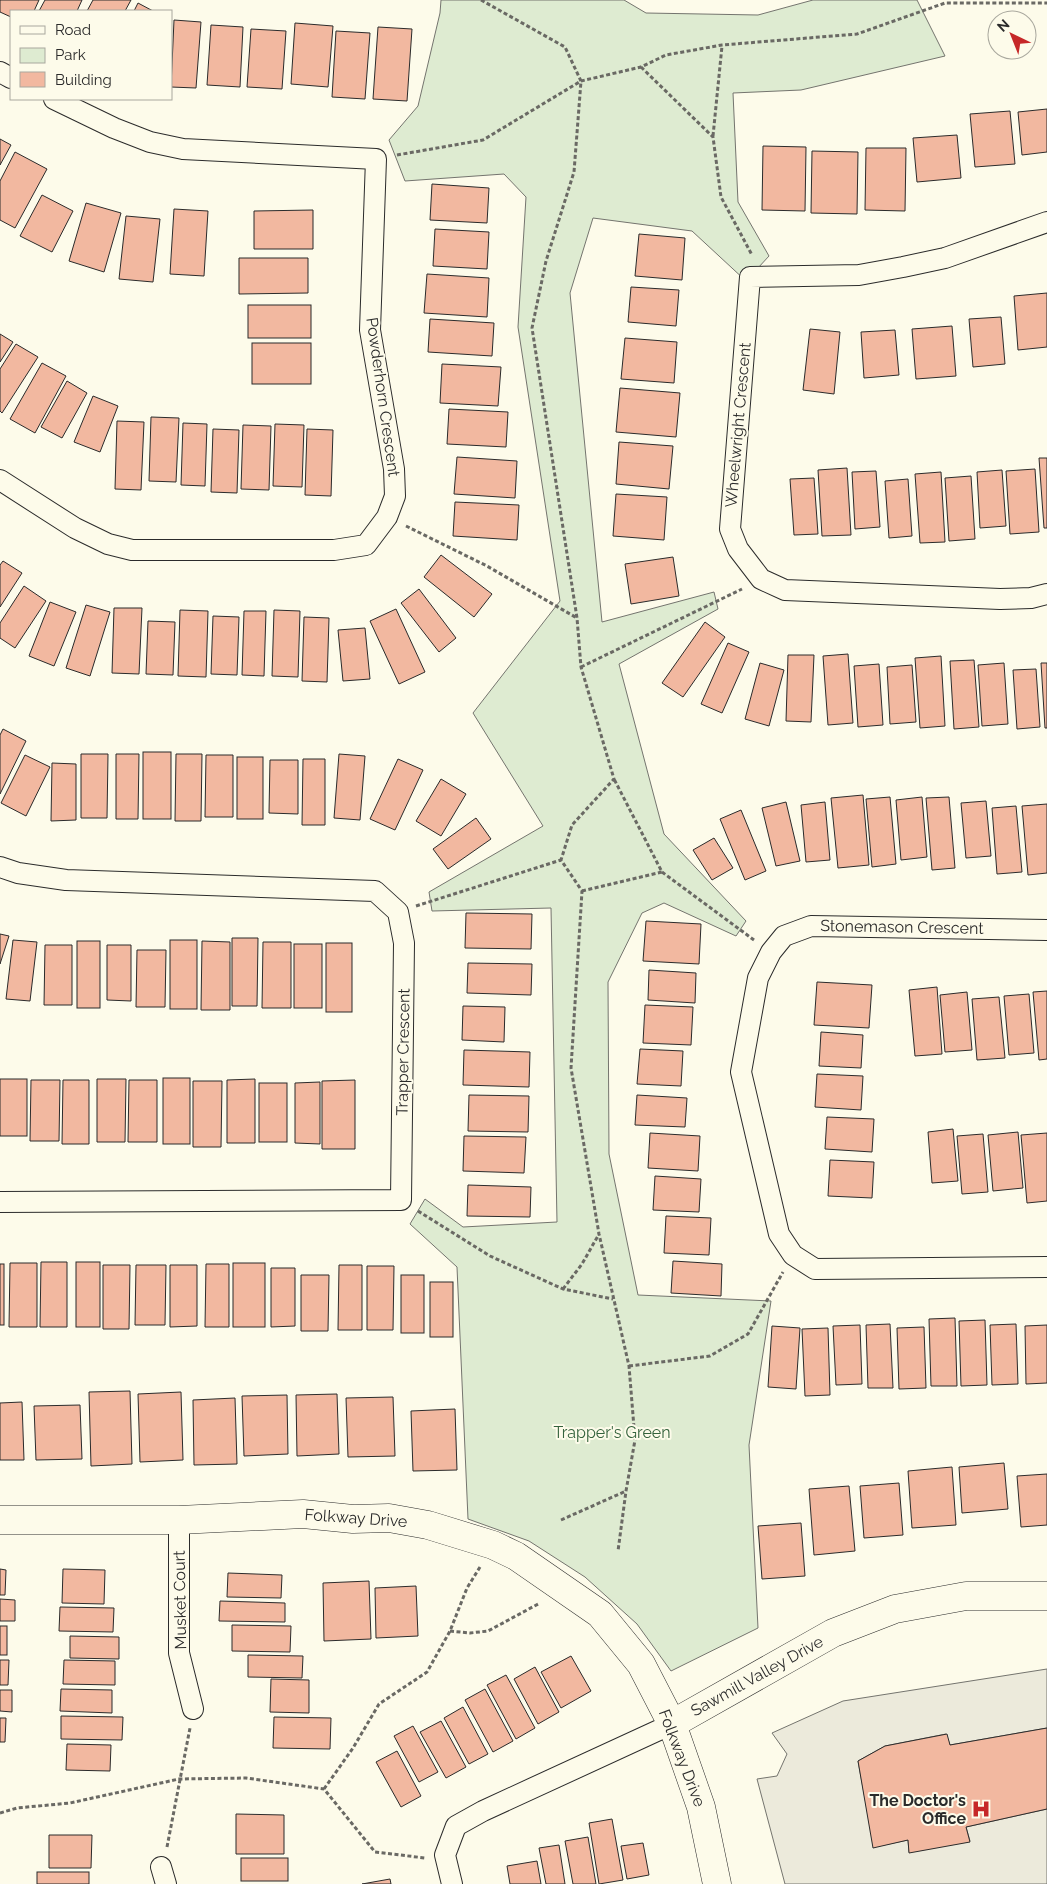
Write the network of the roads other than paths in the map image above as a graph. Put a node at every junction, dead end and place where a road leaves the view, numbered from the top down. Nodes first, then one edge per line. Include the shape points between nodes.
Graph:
1 (56, 100) edge
2 (1047, 222) edge
3 (0, 480) edge
4 (1047, 594) edge
5 (0, 867) edge
6 (1047, 930) edge
7 (0, 1202) edge
8 (1047, 1268) edge
9 (0, 1520) edge
10 (179, 1520) junction
11 (1047, 1596) edge
12 (194, 1709) road end
13 (672, 1724) junction
14 (452, 1884) edge
15 (717, 1884) edge

1 - 3 street, Powderhorn Crescent via 150,142 183,149 376,158 370,330 394,469 395,496 387,517 366,545 334,550 132,550 108,544 75,528
2 - 4 street, Wheelwright Crescent via 944,258 903,267 859,275 750,277 730,529 738,549 761,579 785,590 1000,599
5 - 7 street, Trapper Crescent via 66,880 375,891 398,912 404,944 401,1200
6 - 8 street, Stonemason Crescent via 811,926 784,936 771,952 758,978 741,1072 779,1234 793,1256 816,1269
9 - 10 street, Folkway Drive
10 - 12 street, Musket Court via 179,1653
10 - 13 street, Folkway Drive via 303,1514 353,1519 389,1518 428,1525 493,1545 516,1556 600,1614 641,1664
11 - 13 street, Sawmill Valley Drive via 966,1596 895,1609 834,1633
13 - 14 street, Sawmill Valley Drive via 456,1826 445,1855
13 - 15 street, Folkway Drive via 701,1807

